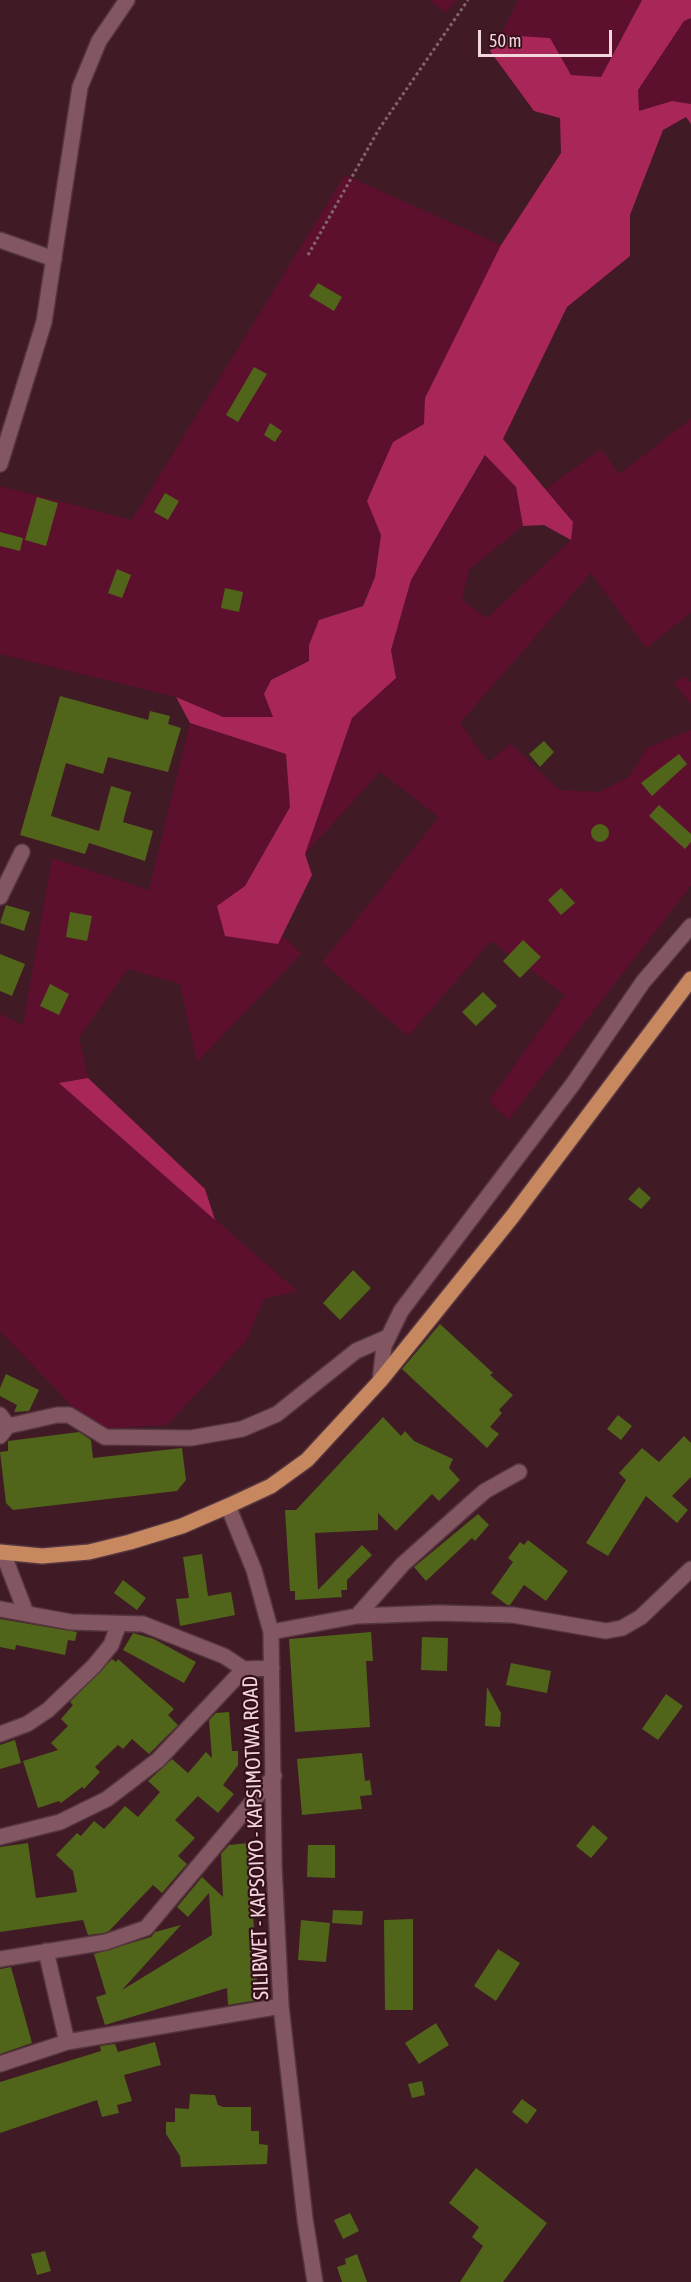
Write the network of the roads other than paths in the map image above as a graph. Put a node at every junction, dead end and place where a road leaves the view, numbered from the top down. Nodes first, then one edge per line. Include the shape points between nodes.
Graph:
1 (127, 0) edge
2 (0, 240) edge
3 (54, 259) junction
4 (0, 464) edge
5 (22, 852) dead end
6 (0, 897) edge
7 (691, 927) edge
8 (691, 980) edge
9 (386, 1338) junction
10 (380, 1381) junction
11 (3, 1426) edge
12 (519, 1472) dead end
13 (228, 1506) junction
14 (2, 1553) edge
15 (691, 1569) edge
16 (0, 1609) edge
17 (26, 1613) junction
18 (357, 1616) junction
19 (119, 1624) junction
20 (271, 1632) junction
21 (272, 1668) junction
22 (244, 1669) junction
23 (0, 1734) edge
24 (274, 1776) junction
25 (0, 1837) edge
26 (46, 1951) junction
27 (0, 1959) edge
28 (281, 2006) junction
29 (67, 2042) junction
30 (0, 2064) edge
31 (315, 2282) edge

1 - 3 street via 99,41 81,87
2 - 3 street
3 - 4 street via 44,322
5 - 6 street
7 - 9 street via 643,982 573,1084 401,1311
8 - 10 main road via 512,1217
9 - 10 street
9 - 11 street via 356,1351 277,1414 242,1429 191,1438 105,1437 69,1415
10 - 13 main road via 307,1460 271,1486
12 - 18 street via 469,1505 403,1564
13 - 14 main road via 182,1526 89,1552 42,1556
13 - 20 street, SILIBWET - KAPSOIYO - KAPSIMOTWA ROAD via 254,1570
14 - 17 street
15 - 18 street via 641,1617 622,1628 606,1631 513,1615 439,1612
16 - 17 street
17 - 19 street via 71,1622
18 - 20 street
19 - 22 street via 143,1624 169,1633 224,1656
19 - 23 street via 111,1645 94,1666 48,1710 27,1724
20 - 21 street, SILIBWET - KAPSOIYO - KAPSIMOTWA ROAD
21 - 22 street
21 - 24 street, SILIBWET - KAPSOIYO - KAPSIMOTWA ROAD
22 - 25 street via 158,1760 123,1788 60,1822
24 - 26 street via 146,1928 106,1942
24 - 28 street, SILIBWET - KAPSOIYO - KAPSIMOTWA ROAD
26 - 27 street
26 - 29 street
28 - 29 street
28 - 31 street, SILIBWET - KAPSOIYO - KAPSIMOTWA ROAD
29 - 30 street

